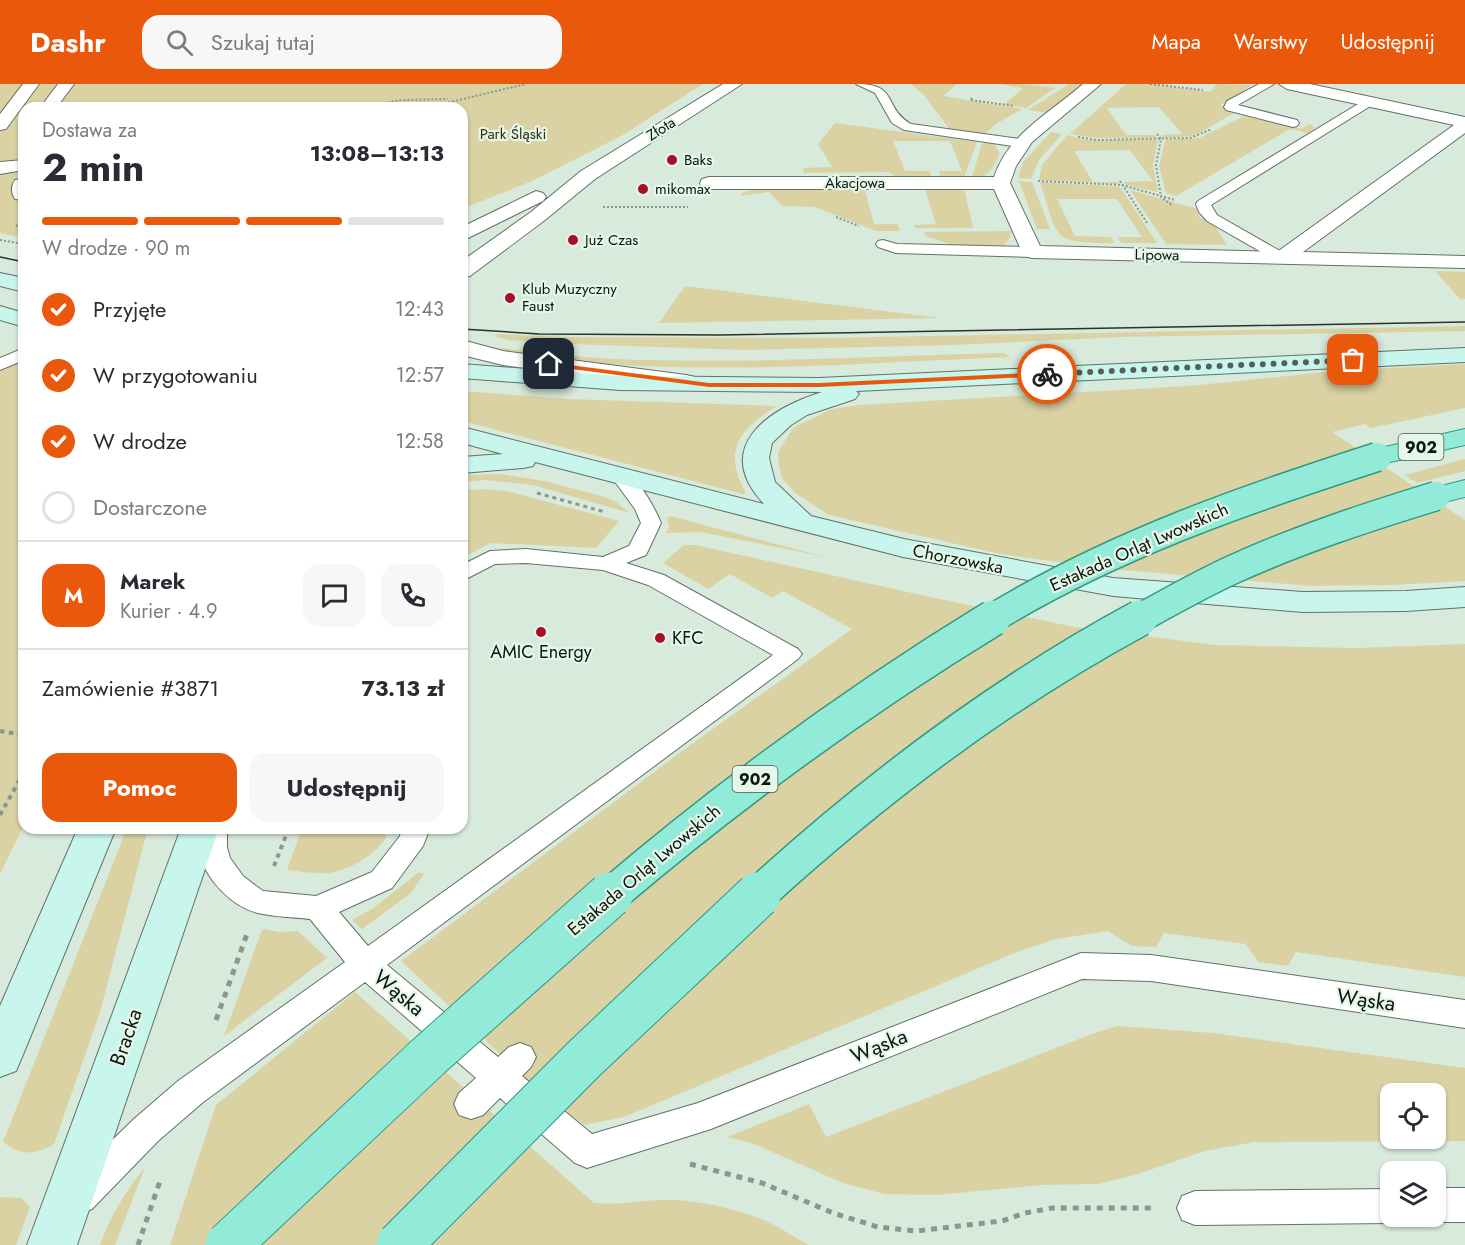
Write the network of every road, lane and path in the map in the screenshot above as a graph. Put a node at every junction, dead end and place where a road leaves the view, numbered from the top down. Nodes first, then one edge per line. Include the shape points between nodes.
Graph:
1 (31, 84) edge
2 (66, 84) edge
3 (525, 84) edge
4 (734, 84) edge
5 (862, 84) edge
6 (1093, 84) edge
7 (1150, 84) edge
8 (1268, 84) edge
9 (1287, 84) edge
10 (1247, 96) junction
11 (972, 98) dead end
12 (454, 99) junction
13 (52, 102) edge
14 (390, 102) edge
15 (444, 102) edge
16 (1368, 102) junction
17 (1015, 107) dead end
18 (1243, 111) junction
19 (1293, 123) dead end
20 (1465, 123) edge
21 (0, 125) edge
22 (1157, 134) dead end
23 (1075, 137) dead end
24 (1161, 139) junction
25 (1019, 143) junction
26 (18, 166) edge
27 (0, 168) edge
28 (1037, 173) dead end
29 (588, 175) junction
30 (1035, 181) junction
31 (1120, 181) dead end
32 (709, 183) dead end
33 (1001, 183) junction
34 (0, 185) edge
35 (1122, 185) junction
36 (18, 187) edge
37 (1039, 191) dead end
38 (1161, 196) junction
39 (1173, 206) dead end
40 (603, 207) dead end
41 (679, 207) dead end
42 (1205, 208) junction
43 (1151, 229) dead end
44 (468, 232) edge
45 (0, 240) edge
46 (18, 243) edge
47 (883, 244) dead end
48 (1032, 252) junction
49 (1282, 258) junction
50 (1465, 262) edge
51 (468, 267) edge
52 (0, 279) edge
53 (18, 284) edge
54 (0, 313) edge
55 (18, 318) edge
56 (468, 348) edge
57 (1465, 355) edge
58 (18, 356) edge
59 (0, 365) edge
60 (468, 372) edge
61 (942, 379) junction
62 (709, 385) junction
63 (468, 437) edge
64 (1465, 437) edge
65 (550, 458) junction
66 (468, 465) edge
67 (620, 476) junction
68 (1450, 492) edge
69 (535, 493) dead end
70 (614, 515) dead end
71 (804, 525) junction
72 (606, 564) junction
73 (468, 571) edge
74 (1465, 597) edge
75 (0, 731) edge
76 (18, 734) edge
77 (18, 783) edge
78 (0, 815) edge
79 (94, 834) edge
80 (198, 834) edge
81 (213, 834) edge
82 (414, 834) edge
83 (318, 908) junction
84 (364, 963) junction
85 (1465, 1014) edge
86 (0, 1057) edge
87 (509, 1067) junction
88 (471, 1104) dead end
89 (684, 1164) dead end
90 (1446, 1205) edge
91 (1465, 1205) edge
92 (1380, 1206) edge
93 (1195, 1208) joint
94 (58, 1228) edge
95 (228, 1245) edge
96 (399, 1245) edge

1 - 21 street
2 - 13 street
3 - 12 path
4 - 29 street, Złota
5 - 25 lane via 880,91 896,120 908,127
6 - 25 street
7 - 10 path
8 - 10 lane
9 - 16 street
10 - 18 lane via 1230,107
11 - 17 path
12 - 14 path
12 - 15 path
16 - 20 street
16 - 42 lane via 1222,191 1203,204
18 - 19 lane
18 - 24 path via 1197,137
20 - 49 street
22 - 24 path
23 - 24 path
24 - 38 path via 1156,165
25 - 33 street via 1008,159
26 - 27 street
28 - 30 path
29 - 44 street, Złota via 519,204
29 - 51 street, Złota
30 - 35 path
30 - 37 path
31 - 35 path
32 - 33 street, Akacjowa
33 - 48 street
34 - 36 street
35 - 38 path
35 - 43 path
38 - 39 path
38 - 42 path
40 - 41 path
42 - 49 lane via 1212,218
45 - 46 path
47 - 48 lane via 896,248
48 - 49 street, Lipowa
49 - 50 street, Lipowa
52 - 53 main road
54 - 55 main road
56 - 62 street via 503,358
57 - 61 main road
58 - 59 lane
60 - 62 main road
61 - 62 main road
61 - 71 main road via 838,396 787,415 768,430 759,442 755,458 758,474 764,486
63 - 65 main road, Chorzowska
64 - 95 main road, Estakada Orląt Lwowskich / 902, bridge via 1263,492 1173,528 1080,570 944,647 782,757 605,899 386,1094
65 - 66 main road
65 - 67 main road, Chorzowska
67 - 71 main road, Chorzowska
67 - 72 lane via 645,508 651,523 638,550
68 - 96 main road, bridge via 1337,527 1205,583 1125,625 1007,697 938,746 846,818 674,971
69 - 70 path
71 - 74 main road, Chorzowska via 903,548 1113,587 1303,602
72 - 73 lane via 526,556 490,558
72 - 84 lane via 656,580 790,654
75 - 76 path
77 - 78 path
79 - 86 main road
80 - 94 main road, Bracka
81 - 83 lane via 214,856 233,884 251,898
82 - 83 lane via 382,880
83 - 84 lane, Wąska
84 - 87 lane, Wąska
84 - 94 lane via 190,1092 146,1130
85 - 87 lane, Wąska via 1151,968 1081,966 699,1118 587,1152
87 - 88 lane
89 - 93 path via 762,1183 878,1227 916,1231 1002,1221 1052,1208
90 - 91 lane
92 - 93 lane

